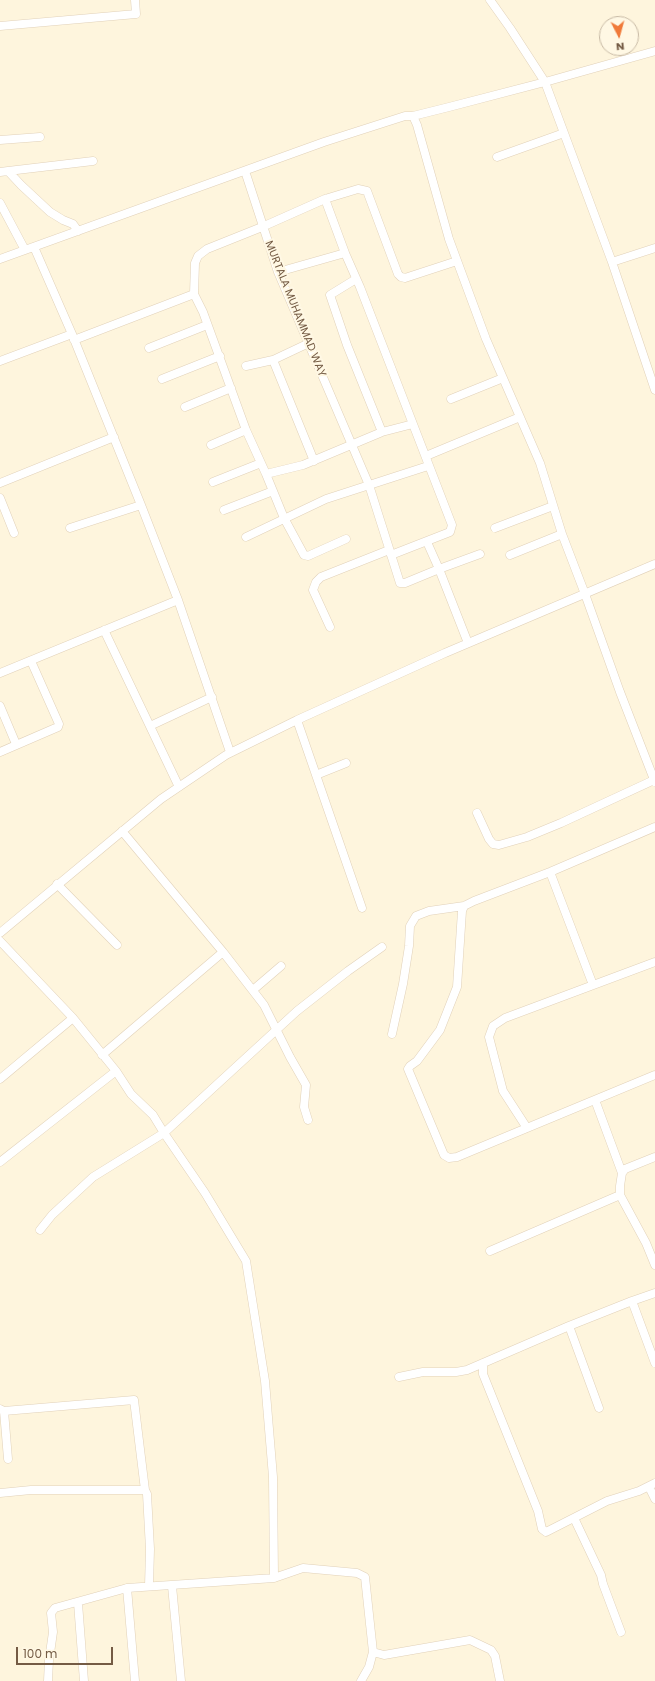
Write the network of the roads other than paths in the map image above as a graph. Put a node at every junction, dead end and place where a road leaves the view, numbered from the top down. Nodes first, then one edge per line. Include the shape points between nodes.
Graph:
1 (135, 0) edge
2 (490, 0) edge
3 (0, 26) edge
4 (655, 51) edge
5 (545, 82) junction
6 (413, 116) junction
7 (564, 133) junction
8 (40, 137) dead end
9 (0, 140) edge
10 (497, 157) dead end
11 (93, 161) dead end
12 (245, 171) junction
13 (4, 172) edge
14 (325, 199) junction
15 (0, 203) edge
16 (262, 227) junction
17 (78, 231) junction
18 (34, 247) junction
19 (655, 248) edge
20 (25, 250) junction
21 (345, 252) junction
22 (0, 258) edge
23 (457, 261) junction
24 (612, 262) junction
25 (278, 272) junction
26 (356, 279) junction
27 (194, 294) junction
28 (207, 325) junction
29 (73, 337) junction
30 (309, 343) junction
31 (149, 348) dead end
32 (220, 356) junction
33 (273, 360) junction
34 (0, 361) edge
35 (246, 366) dead end
36 (503, 378) junction
37 (162, 379) dead end
38 (231, 388) junction
39 (655, 390) edge
40 (451, 400) dead end
41 (185, 407) dead end
42 (520, 417) junction
43 (413, 424) junction
44 (246, 430) junction
45 (382, 432) junction
46 (114, 437) junction
47 (211, 445) dead end
48 (351, 445) junction
49 (426, 456) junction
50 (314, 461) junction
51 (261, 463) junction
52 (428, 466) junction
53 (266, 474) junction
54 (213, 482) dead end
55 (0, 483) edge
56 (369, 485) junction
57 (273, 491) junction
58 (0, 498) edge
59 (141, 505) junction
60 (553, 506) junction
61 (224, 510) dead end
62 (284, 518) junction
63 (70, 528) dead end
64 (495, 528) dead end
65 (14, 533) dead end
66 (562, 534) junction
67 (246, 537) dead end
68 (346, 539) dead end
69 (427, 542) junction
70 (390, 553) junction
71 (480, 554) dead end
72 (510, 555) dead end
73 (655, 564) edge
74 (439, 569) junction
75 (585, 594) junction
76 (178, 600) junction
77 (330, 627) dead end
78 (104, 630) junction
79 (468, 643) junction
80 (31, 660) junction
81 (0, 673) edge
82 (212, 697) junction
83 (0, 706) edge
84 (297, 720) junction
85 (150, 726) junction
86 (16, 744) junction
87 (0, 752) edge
88 (230, 752) junction
89 (346, 763) dead end
90 (316, 776) junction
91 (655, 781) edge
92 (179, 787) junction
93 (477, 813) dead end
94 (655, 827) edge
95 (122, 831) junction
96 (550, 872) junction
97 (57, 884) junction
98 (464, 906) junction
99 (362, 908) dead end
100 (0, 933) edge
101 (0, 941) edge
102 (117, 945) dead end
103 (382, 947) dead end
104 (223, 952) junction
105 (655, 962) edge
106 (281, 966) dead end
107 (593, 985) junction
108 (253, 990) junction
109 (73, 1018) junction
110 (277, 1029) junction
111 (392, 1034) dead end
112 (102, 1055) junction
113 (116, 1071) junction
114 (655, 1075) edge
115 (0, 1079) edge
116 (595, 1100) junction
117 (308, 1120) dead end
118 (527, 1128) junction
119 (164, 1133) junction
120 (655, 1157) edge
121 (0, 1162) edge
122 (622, 1173) junction
123 (620, 1195) junction
124 (40, 1230) dead end
125 (490, 1251) dead end
126 (655, 1265) edge
127 (655, 1293) edge
128 (632, 1301) junction
129 (569, 1326) junction
130 (483, 1363) junction
131 (655, 1363) edge
132 (399, 1377) dead end
133 (598, 1408) dead end
134 (2, 1410) edge
135 (8, 1459) dead end
136 (652, 1485) edge
137 (145, 1490) junction
138 (0, 1493) edge
139 (655, 1499) edge
140 (574, 1518) junction
141 (274, 1578) junction
142 (149, 1586) junction
143 (172, 1586) junction
144 (127, 1588) junction
145 (78, 1603) junction
146 (621, 1632) dead end
147 (373, 1652) junction
148 (48, 1681) edge
149 (84, 1681) edge
150 (135, 1681) edge
151 (181, 1681) edge
152 (361, 1681) edge
153 (500, 1681) edge

1 - 3 street via 136,14
2 - 5 street
4 - 5 street
5 - 6 street
5 - 7 street
6 - 12 street via 405,116 324,142
6 - 23 street
7 - 10 street
7 - 24 street
8 - 9 street
11 - 13 street
12 - 16 street, MURTALA MUHAMMAD WAY
12 - 17 street
13 - 17 street via 50,212 73,224
14 - 16 street
14 - 21 street
14 - 23 street via 358,189 367,191 401,277 406,278
15 - 20 street
16 - 25 street, MURTALA MUHAMMAD WAY
16 - 27 street via 207,249 198,256 194,263
17 - 18 street
18 - 20 street
18 - 29 street
19 - 24 street
20 - 22 street
21 - 25 street
21 - 26 street
23 - 36 street
24 - 39 street
25 - 30 street, MURTALA MUHAMMAD WAY
26 - 43 street
26 - 45 street via 330,295
27 - 28 street
27 - 29 street
28 - 31 street
28 - 32 street
29 - 34 street
29 - 46 street
30 - 33 street
30 - 48 street, MURTALA MUHAMMAD WAY
32 - 37 street
32 - 38 street
33 - 35 street
33 - 50 street
36 - 40 street
36 - 42 street
38 - 41 street
38 - 44 street
42 - 49 street
42 - 60 street via 540,463
43 - 45 street
43 - 49 street
44 - 47 street
44 - 51 street
45 - 48 street
46 - 55 street
46 - 59 street
48 - 50 street
48 - 56 street, MURTALA MUHAMMAD WAY
49 - 52 street
50 - 53 street
51 - 53 street
51 - 54 street
52 - 56 street
52 - 69 street via 452,528 450,532
53 - 57 street
56 - 62 street via 326,499
56 - 70 street, MURTALA MUHAMMAD WAY
57 - 61 street
57 - 62 street
58 - 65 street
59 - 63 street
59 - 76 street
60 - 64 street
60 - 66 street
62 - 67 street
62 - 68 street via 304,555 308,556
66 - 72 street
66 - 75 street
69 - 70 street
69 - 74 street
70 - 74 street, MURTALA MUHAMMAD WAY via 402,584
70 - 77 street via 321,577 316,582 313,590
71 - 74 street
73 - 75 street
74 - 79 street
75 - 79 street
75 - 91 street
76 - 78 street
76 - 82 street
78 - 80 street
78 - 85 street
79 - 84 street
80 - 81 street
80 - 86 street via 59,724 58,727
82 - 85 street
82 - 88 street
83 - 86 street
84 - 88 street
84 - 90 street
85 - 92 street
86 - 87 street
88 - 92 street
89 - 90 street
90 - 99 street
91 - 93 street via 561,824 499,845 493,844 489,839
92 - 95 street via 160,799
94 - 96 street
95 - 97 street
95 - 104 street
96 - 98 street
96 - 107 street
97 - 100 street
97 - 102 street
98 - 111 street via 429,911 416,916 410,926 408,958
98 - 118 street via 457,987 440,1030 417,1061 410,1066 409,1073 447,1157 457,1158
101 - 109 street
103 - 110 street via 348,970
104 - 108 street
104 - 112 street
105 - 107 street
106 - 108 street
107 - 118 street via 505,1018 493,1026 489,1037 503,1091
108 - 110 street
109 - 112 street
109 - 115 street
110 - 117 street via 306,1085 304,1107
110 - 119 street
112 - 113 street
113 - 119 street via 132,1094 153,1115
113 - 121 street
114 - 116 street
116 - 118 street
116 - 122 street
119 - 124 street via 92,1177
119 - 141 street via 205,1193 246,1261 265,1382 273,1477
120 - 122 street via 625,1169
122 - 123 street
123 - 125 street
123 - 126 street
127 - 128 street
128 - 129 street
128 - 131 street
129 - 130 street
129 - 133 street
130 - 132 street via 456,1372 423,1372
130 - 140 street via 483,1374 538,1511 542,1529 546,1532
134 - 135 street
134 - 137 street via 134,1400
136 - 139 street
136 - 140 street via 607,1501
137 - 138 street via 31,1490
137 - 142 street via 150,1549
140 - 146 street via 601,1575
141 - 143 street
141 - 147 street via 303,1568 357,1573 365,1577
142 - 143 street
142 - 144 street
143 - 151 street
144 - 145 street
144 - 150 street
145 - 148 street via 55,1608 51,1613 53,1632
145 - 149 street
147 - 152 street via 369,1667
147 - 153 street via 384,1655 470,1640 491,1650 495,1656

